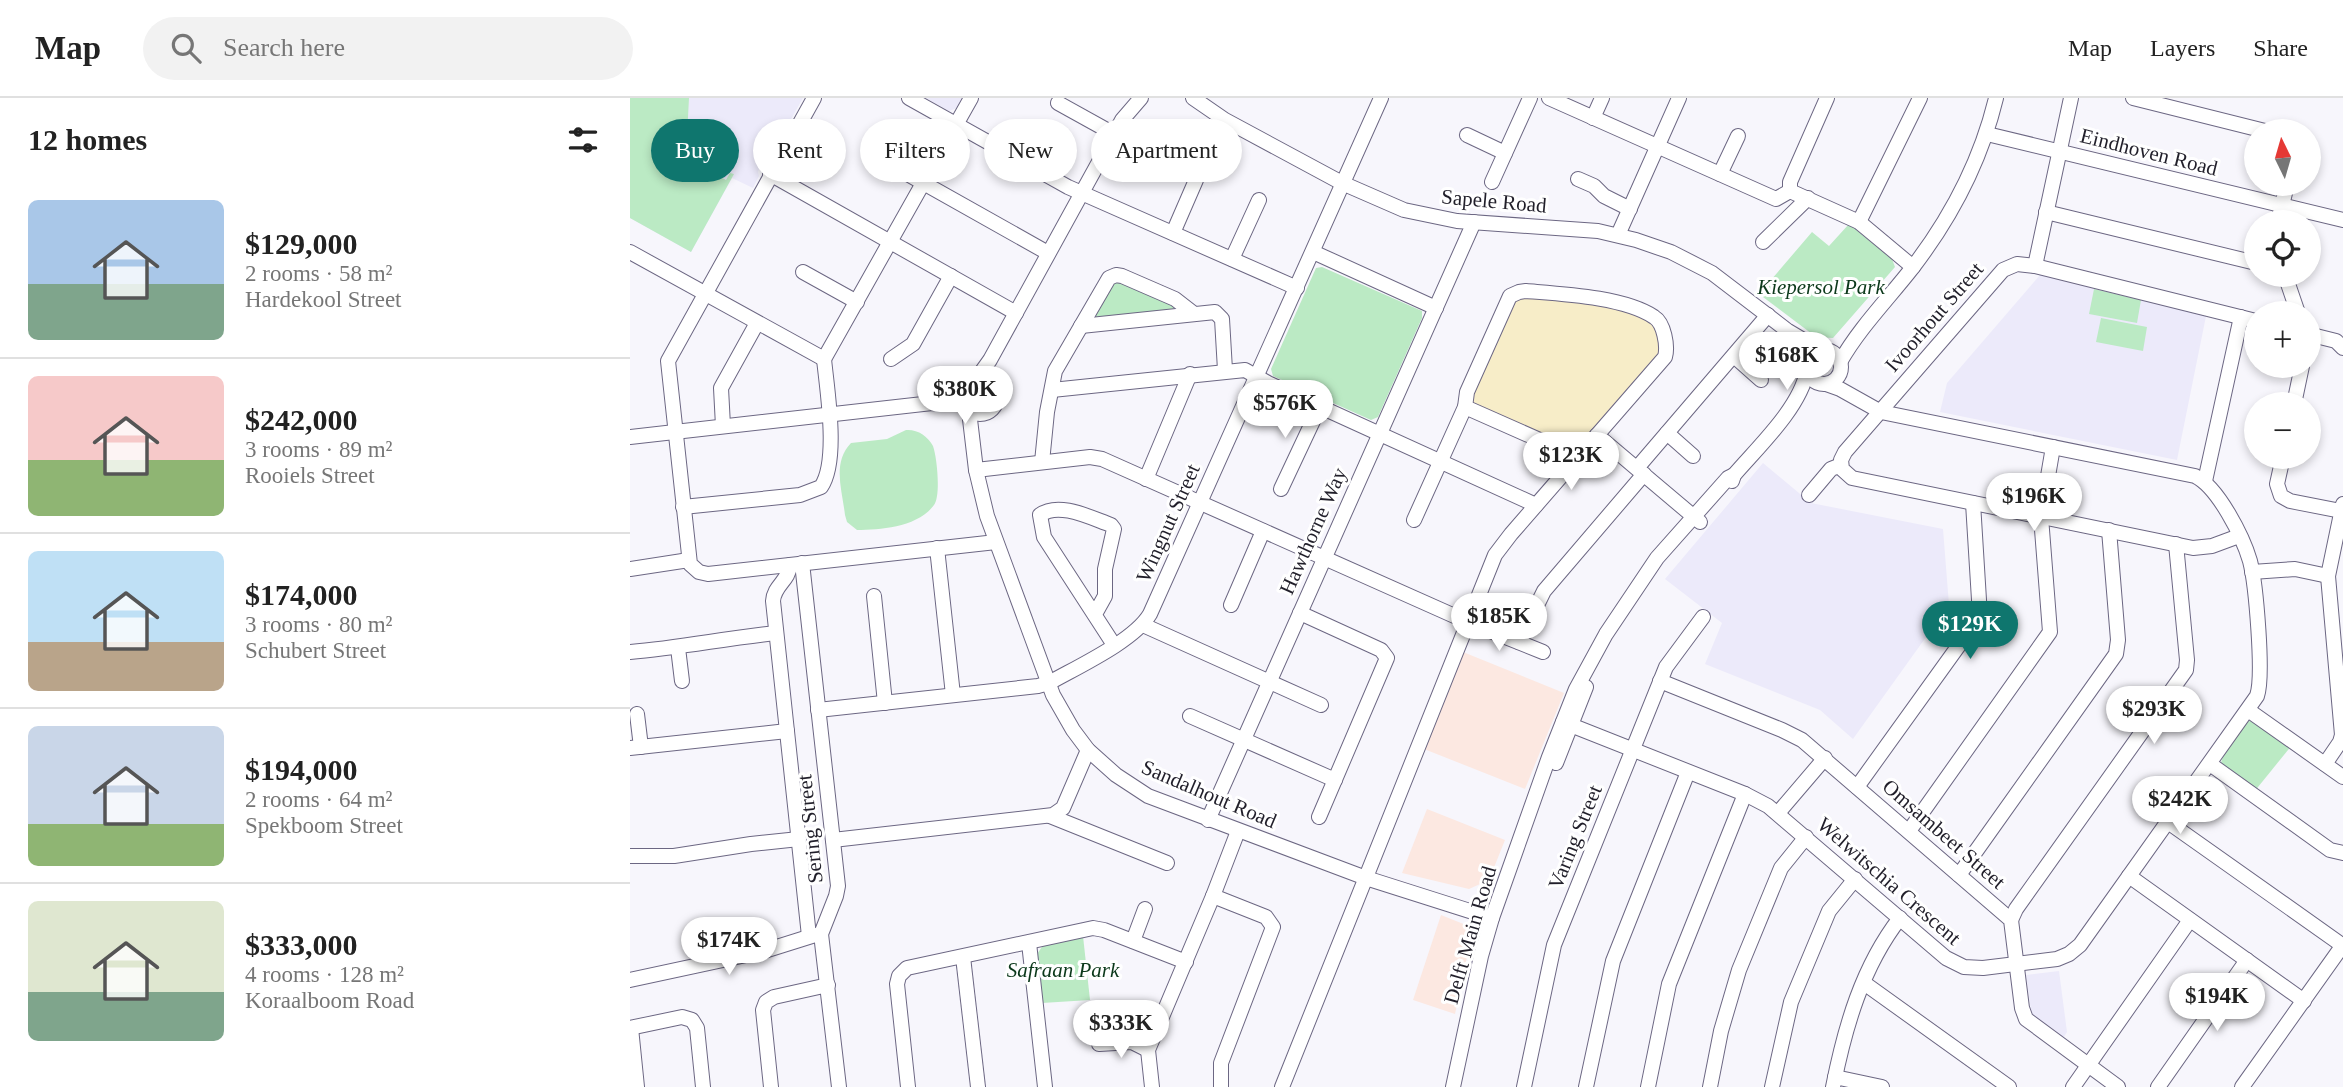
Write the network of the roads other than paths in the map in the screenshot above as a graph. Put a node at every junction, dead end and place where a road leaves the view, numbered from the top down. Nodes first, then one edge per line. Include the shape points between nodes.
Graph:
1 (814, 98) edge
2 (909, 98) edge
3 (971, 98) edge
4 (1127, 98) edge
5 (1141, 98) edge
6 (1381, 98) edge
7 (1530, 98) edge
8 (1549, 98) edge
9 (1602, 98) edge
10 (1679, 98) edge
11 (1827, 98) edge
12 (1920, 98) edge
13 (1996, 98) edge
14 (2071, 98) edge
15 (2133, 98) edge
16 (1192, 99) edge
17 (1058, 103) dead end
18 (1594, 118) junction
19 (802, 119) edge
20 (946, 119) edge
21 (959, 119) edge
22 (1122, 119) edge
23 (1123, 119) edge
24 (1091, 121) edge
25 (2244, 126) edge
26 (970, 133) edge
27 (1987, 134) junction
28 (1466, 135) dead end
29 (1738, 136) dead end
30 (1658, 146) junction
31 (2059, 152) junction
32 (1505, 153) junction
33 (1720, 174) junction
34 (1091, 176) edge
35 (1577, 179) dead end
36 (766, 182) edge
37 (784, 182) edge
38 (920, 182) edge
39 (1194, 182) edge
40 (1492, 182) dead end
41 (1342, 183) junction
42 (923, 184) junction
43 (1790, 191) junction
44 (1082, 192) junction
45 (2283, 196) edge
46 (1808, 198) junction
47 (1776, 199) junction
48 (1259, 200) dead end
49 (2282, 206) junction
50 (1630, 209) junction
51 (2281, 210) edge
52 (2046, 212) junction
53 (1787, 218) junction
54 (2343, 220) edge
55 (1474, 222) junction
56 (1859, 222) junction
57 (1172, 233) junction
58 (1618, 235) junction
59 (890, 242) junction
60 (1763, 242) dead end
61 (630, 252) edge
62 (1313, 252) junction
63 (1048, 253) junction
64 (1233, 259) junction
65 (2244, 260) edge
66 (2035, 266) junction
67 (1913, 267) junction
68 (803, 272) dead end
69 (951, 276) junction
70 (1297, 288) junction
71 (704, 293) junction
72 (857, 302) junction
73 (1436, 308) junction
74 (1875, 312) junction
75 (1016, 313) junction
76 (1193, 313) junction
77 (1769, 315) junction
78 (2244, 318) edge
79 (757, 323) junction
80 (1081, 326) junction
81 (1788, 331) junction
82 (2244, 337) edge
83 (2321, 337) edge
84 (2343, 348) edge
85 (1822, 350) junction
86 (1734, 356) junction
87 (824, 359) junction
88 (891, 359) dead end
89 (990, 360) junction
90 (1841, 365) junction
91 (1807, 368) junction
92 (1225, 370) junction
93 (1189, 374) junction
94 (1258, 376) junction
95 (1761, 380) dead end
96 (1824, 384) junction
97 (970, 385) junction
98 (993, 386) junction
99 (1052, 390) junction
100 (1865, 402) junction
101 (932, 403) junction
102 (1320, 406) junction
103 (967, 407) junction
104 (1465, 407) junction
105 (989, 411) junction
106 (1881, 412) junction
107 (830, 414) junction
108 (723, 426) junction
109 (1776, 427) junction
110 (675, 432) junction
111 (1380, 433) junction
112 (1667, 433) junction
113 (1597, 435) junction
114 (630, 437) edge
115 (2053, 447) junction
116 (975, 453) junction
117 (1693, 456) dead end
118 (1578, 457) junction
119 (1441, 460) junction
120 (1042, 462) junction
121 (1842, 467) junction
122 (2280, 469) edge
123 (976, 470) junction
124 (1640, 471) junction
125 (1146, 479) junction
126 (2205, 481) junction
127 (1281, 489) dead end
128 (1809, 495) dead end
129 (1200, 503) junction
130 (1973, 503) junction
131 (1536, 505) junction
132 (683, 507) junction
133 (2342, 508) edge
134 (2041, 517) junction
135 (1697, 519) junction
136 (1414, 520) dead end
137 (2109, 530) junction
138 (1263, 531) junction
139 (2239, 536) junction
140 (996, 542) junction
141 (2176, 544) junction
142 (937, 548) junction
143 (1324, 558) junction
144 (689, 560) junction
145 (796, 564) junction
146 (630, 569) edge
147 (2252, 572) junction
148 (2328, 576) junction
149 (874, 596) dead end
150 (1231, 605) dead end
151 (1300, 613) junction
152 (1095, 614) junction
153 (1703, 617) dead end
154 (1468, 622) junction
155 (1143, 625) junction
156 (776, 633) junction
157 (1520, 642) junction
158 (1114, 645) junction
159 (678, 648) junction
160 (630, 652) edge
161 (1543, 652) dead end
162 (682, 681) dead end
163 (1660, 681) junction
164 (1269, 682) junction
165 (1049, 683) junction
166 (953, 695) junction
167 (885, 703) junction
168 (1321, 705) dead end
169 (818, 710) junction
170 (2248, 710) junction
171 (637, 714) dead end
172 (1190, 716) dead end
173 (1568, 724) junction
174 (787, 732) junction
175 (1244, 740) junction
176 (635, 747) edge
177 (1088, 750) junction
178 (1632, 750) junction
179 (1825, 758) junction
180 (2210, 764) junction
181 (2325, 764) junction
182 (1688, 772) junction
183 (2343, 777) edge
184 (1335, 780) junction
185 (1857, 787) junction
186 (1745, 794) junction
187 (1778, 813) junction
188 (1050, 816) junction
189 (1319, 817) dead end
190 (1208, 820) junction
191 (2168, 822) junction
192 (1238, 831) junction
193 (1909, 831) junction
194 (1806, 837) junction
195 (799, 839) junction
196 (832, 840) junction
197 (2343, 853) edge
198 (630, 856) edge
199 (1167, 863) dead end
200 (1959, 875) junction
201 (2129, 876) junction
202 (1366, 878) junction
203 (1855, 879) junction
204 (1213, 897) junction
205 (1145, 909) dead end
206 (1492, 918) junction
207 (1900, 918) junction
208 (2011, 920) junction
209 (2190, 920) junction
210 (815, 935) junction
211 (1133, 941) junction
212 (1029, 943) junction
213 (2343, 945) edge
214 (964, 957) junction
215 (2246, 960) junction
216 (1186, 962) junction
217 (2017, 964) junction
218 (630, 980) edge
219 (1864, 983) junction
220 (828, 985) junction
221 (2304, 1000) junction
222 (631, 1028) edge
223 (1099, 1044) dead end
224 (1149, 1050) junction
225 (2088, 1066) junction
226 (1834, 1082) edge
227 (637, 1087) edge
228 (703, 1087) edge
229 (771, 1087) edge
230 (839, 1087) edge
231 (908, 1087) edge
232 (978, 1087) edge
233 (1045, 1087) edge
234 (1152, 1087) edge
235 (1221, 1087) edge
236 (1282, 1087) edge
237 (1453, 1087) edge
238 (1524, 1087) edge
239 (1586, 1087) edge
240 (1648, 1087) edge
241 (1710, 1087) edge
242 (1772, 1087) edge
243 (1882, 1087) edge
244 (2009, 1087) edge
245 (2073, 1087) edge
246 (2118, 1087) edge
247 (2158, 1087) edge
248 (2242, 1087) edge

1 - 19 street
2 - 20 street
3 - 21 street
4 - 22 street
5 - 23 street
6 - 41 street, Wingnut Street
7 - 32 street
8 - 18 street
9 - 18 street
10 - 30 street
11 - 43 street
12 - 56 street
13 - 27 street
14 - 31 street
15 - 25 street
16 - 41 street, Sapele Road
17 - 24 street
18 - 30 street
26 - 44 street
27 - 31 street, Eindhoven Road
27 - 67 street via 1966,184
28 - 32 street
29 - 33 street
30 - 33 street
30 - 50 street
31 - 49 street, Eindhoven Road
31 - 52 street
32 - 40 street
33 - 47 street
34 - 44 street
35 - 50 street
36 - 71 street
37 - 59 street
38 - 42 street
39 - 57 street
41 - 55 street, Sapele Road via 1404,210
41 - 62 street, Wingnut Street
42 - 59 street
42 - 63 street
43 - 46 street
43 - 47 street
44 - 57 street
44 - 63 street
45 - 49 street
46 - 53 street
46 - 56 street
47 - 53 street
48 - 64 street
49 - 51 street
49 - 54 street, Eindhoven Road
50 - 58 street
52 - 65 street
52 - 66 street
53 - 60 street
55 - 58 street, Sapele Road
55 - 73 street, Hawthorne Way
56 - 67 street
57 - 64 street
58 - 77 street, Sapele Road via 1694,263
59 - 69 street
59 - 72 street
61 - 71 street
62 - 70 street, Wingnut Street
62 - 73 street
63 - 75 street
64 - 70 street
66 - 78 street, Ivoorhout Street
66 - 106 street, Ivoorhout Street via 2017,264 2003,270
67 - 74 street
68 - 72 street
69 - 75 street
69 - 88 street via 908,349
70 - 94 street, Wingnut Street
71 - 79 street
71 - 110 street via 668,361
72 - 87 street
73 - 111 street, Hawthorne Way
74 - 85 street via 1844,340
74 - 90 street
75 - 89 street
76 - 80 street
76 - 80 street via 1175,299 1116,275 1106,282
76 - 92 street via 1212,311 1221,316
77 - 81 street, Sapele Road
77 - 86 street
79 - 87 street
79 - 108 street via 721,388
80 - 99 street via 1055,371
81 - 85 street, Sapele Road
81 - 91 street, Sapele Road via 1802,350
82 - 126 street
83 - 84 street
85 - 90 street via 1835,353
85 - 91 street via 1811,355
86 - 95 street
86 - 112 street
87 - 107 street
89 - 97 street
89 - 98 street
90 - 96 street via 1835,381
90 - 100 street
91 - 96 street via 1812,380
91 - 109 street, Delft Main Road via 1801,390
92 - 93 street
92 - 94 street via 1245,370
93 - 99 street
93 - 125 street
94 - 102 street
94 - 129 street, Wingnut Street
96 - 100 street
96 - 109 street, Delft Main Road
97 - 98 street via 988,382
97 - 101 street
97 - 103 street
98 - 105 street via 996,400
99 - 120 street
100 - 106 street
101 - 103 street
101 - 107 street
102 - 111 street
102 - 127 street
103 - 105 street via 976,414
103 - 116 street
104 - 113 street via 1466,391 1510,296 1527,291 1618,303 1656,318 1667,349
104 - 118 street
104 - 119 street
105 - 116 street
106 - 115 street
106 - 121 street, Ivoorhout Street via 1843,456
107 - 108 street
107 - 132 street via 828,468 818,489 800,495
108 - 110 street
109 - 135 street, Delft Main Road
110 - 114 street
110 - 132 street
111 - 119 street
111 - 143 street, Hawthorne Way
112 - 117 street
112 - 124 street
113 - 118 street
113 - 124 street
115 - 126 street
115 - 134 street
116 - 123 street, Sandalhout Road
118 - 131 street
119 - 131 street
119 - 136 street
120 - 123 street
120 - 125 street via 1098,458
121 - 128 street, Ivoorhout Street via 1831,469
121 - 130 street via 1852,478
122 - 133 street via 2277,484 2281,496
123 - 140 street, Sandalhout Road
124 - 135 street
124 - 157 street via 1544,590
125 - 129 street
126 - 139 street, Welwitschia Crescent
129 - 138 street
129 - 155 street, Wingnut Street
130 - 134 street
130 - 185 street via 1980,616
131 - 154 street via 1495,555
132 - 144 street
133 - 148 street
134 - 137 street
134 - 193 street via 2050,632
135 - 173 street, Delft Main Road via 1657,558 1619,613 1585,669
137 - 141 street
137 - 200 street via 2116,654
138 - 143 street
138 - 150 street
139 - 141 street via 2202,548
139 - 147 street, Welwitschia Crescent
140 - 142 street
140 - 165 street, Sandalhout Road
141 - 208 street via 2188,660 2184,674
142 - 145 street
142 - 166 street
143 - 151 street, Hawthorne Way
143 - 154 street
144 - 145 street via 703,573
144 - 146 street
145 - 156 street via 773,597
145 - 169 street, Sering Street
147 - 148 street via 2295,569
147 - 170 street, Welwitschia Crescent via 2261,677
148 - 181 street via 2342,735
149 - 167 street
151 - 164 street, Hawthorne Way
151 - 184 street via 1381,650 1387,658
152 - 152 street via 1105,596 1105,569 1114,529 1073,512 1043,512 1044,537
152 - 158 street
153 - 163 street, Varing Street
154 - 157 street
154 - 202 street
155 - 158 street, Wingnut Street
155 - 164 street
156 - 159 street
156 - 174 street
157 - 161 street
158 - 165 street, Wingnut Street
159 - 160 street
159 - 162 street
163 - 178 street, Varing Street
163 - 179 street, Omsambeet Street via 1783,730
164 - 168 street
164 - 175 street, Hawthorne Way
165 - 166 street
165 - 177 street, Sandalhout Road
166 - 167 street
167 - 169 street
169 - 196 street, Sering Street
170 - 180 street, Welwitschia Crescent
170 - 181 street
171 - 176 street
172 - 175 street
173 - 178 street, Welwitschia Crescent
173 - 206 street, Delft Main Road
174 - 176 street
174 - 195 street
175 - 184 street
175 - 190 street, Hawthorne Way
177 - 188 street via 1063,808
177 - 190 street, Sandalhout Road via 1148,796
178 - 182 street, Welwitschia Crescent
178 - 238 street, Varing Street via 1554,945
179 - 185 street, Omsambeet Street
179 - 187 street
180 - 191 street, Welwitschia Crescent
180 - 197 street via 2330,850
181 - 183 street
182 - 186 street, Welwitschia Crescent
182 - 239 street via 1613,961
184 - 189 street
185 - 193 street, Omsambeet Street
186 - 187 street, Welwitschia Crescent
186 - 240 street via 1673,973
187 - 194 street, Welwitschia Crescent
188 - 196 street
188 - 199 street
190 - 192 street, Sandalhout Road
191 - 201 street, Welwitschia Crescent
191 - 213 street
192 - 202 street, Sandalhout Road
192 - 204 street
193 - 200 street, Omsambeet Street
194 - 203 street, Welwitschia Crescent
194 - 241 street via 1781,867 1740,970
195 - 198 street via 674,856
195 - 210 street
196 - 210 street, Sering Street via 837,891
200 - 208 street, Omsambeet Street
201 - 209 street
201 - 217 street, Welwitschia Crescent via 2075,950 2057,959
202 - 206 street, Sandalhout Road
202 - 236 street
203 - 207 street, Welwitschia Crescent
203 - 242 street via 1829,911 1787,1012
204 - 216 street
204 - 235 street via 1266,917 1273,927 1221,1063
205 - 211 street
206 - 237 street, Delft Main Road
207 - 217 street, Welwitschia Crescent via 1957,965 1976,969
207 - 219 street via 1880,946
208 - 217 street, Omsambeet Street
209 - 215 street
209 - 225 street
210 - 218 street
210 - 220 street, Sering Street
211 - 212 street via 1093,928
211 - 216 street
212 - 214 street
212 - 233 street
213 - 221 street
214 - 231 street via 910,967 899,976
214 - 232 street
215 - 221 street
215 - 247 street
216 - 224 street
217 - 225 street, Omsambeet Street via 2025,1019
219 - 226 street via 1846,1027
219 - 244 street
220 - 229 street via 766,1002
220 - 230 street, Sering Street
221 - 248 street
222 - 227 street
222 - 228 street via 682,1017 692,1020 697,1028
223 - 224 street via 1132,1042
224 - 234 street
225 - 245 street
225 - 246 street, Omsambeet Street
226 - 243 street

